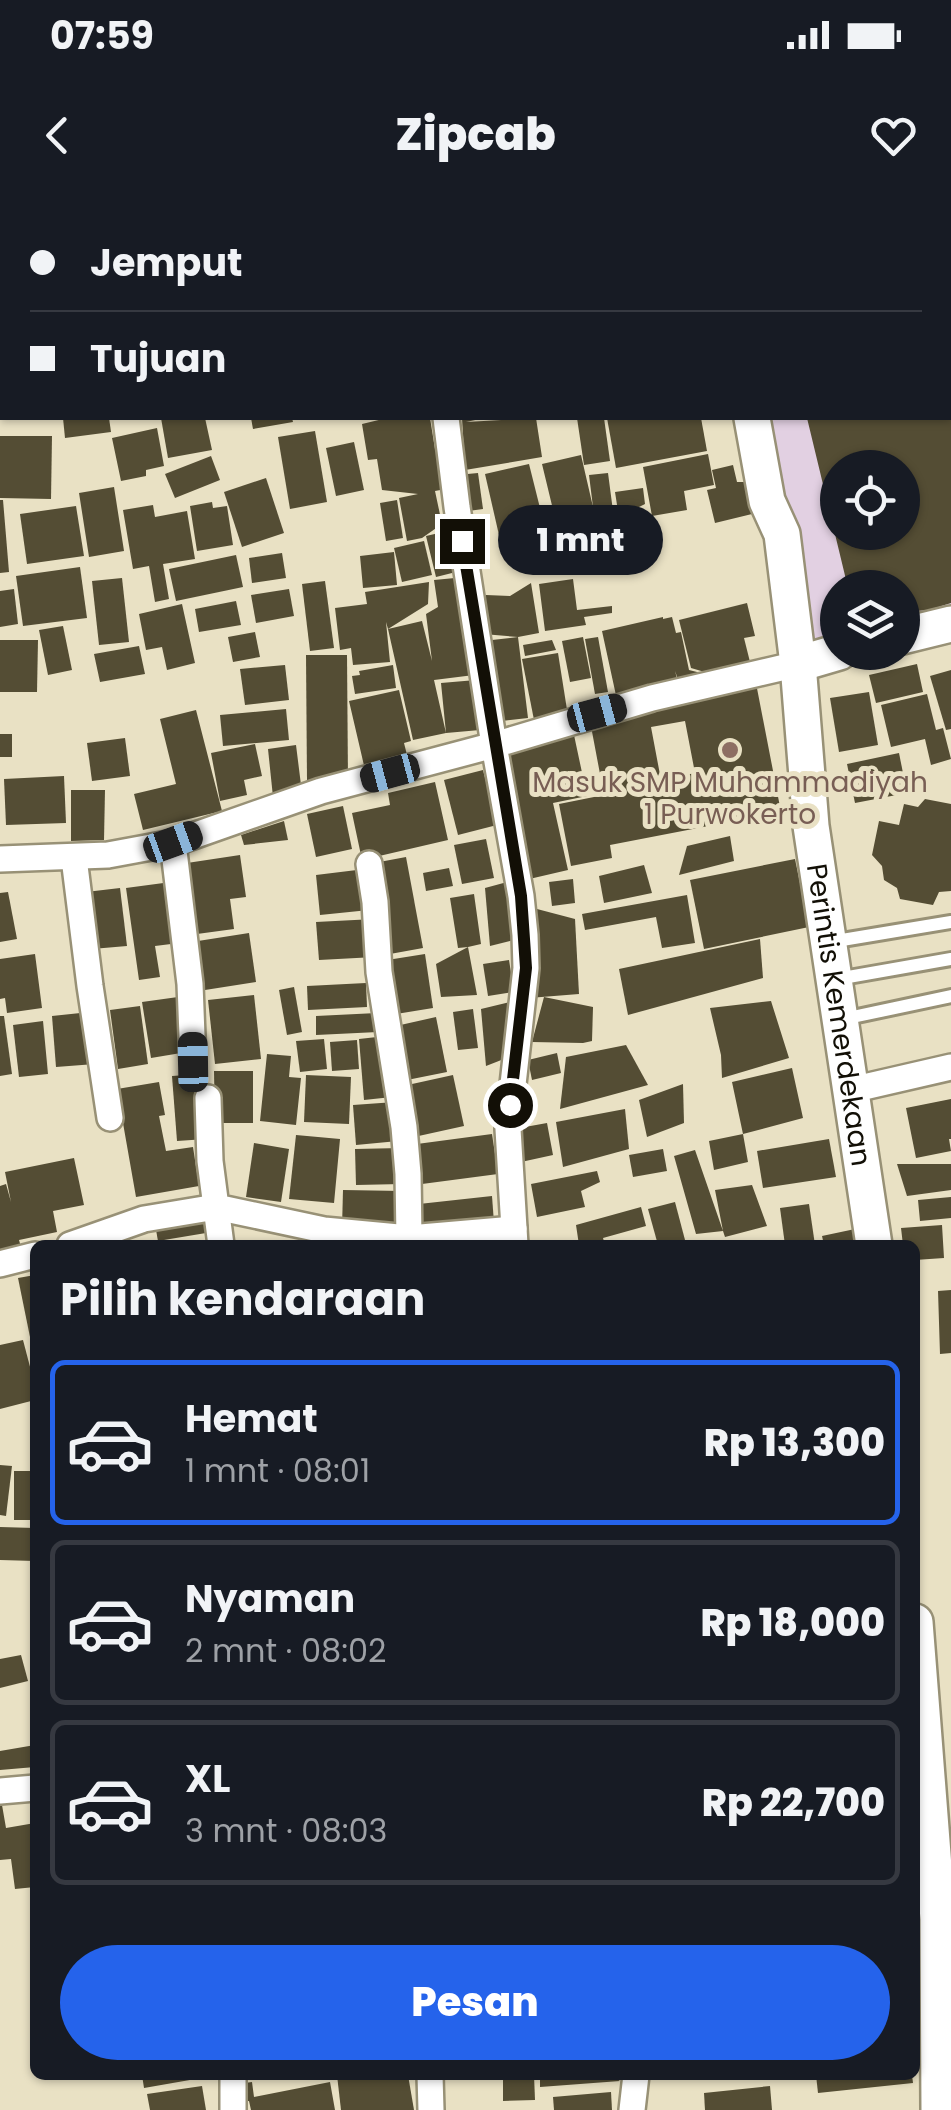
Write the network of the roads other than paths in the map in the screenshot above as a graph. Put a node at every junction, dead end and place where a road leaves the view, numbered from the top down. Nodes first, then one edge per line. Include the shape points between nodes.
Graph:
1 (446, 420) edge
2 (752, 420) edge
3 (774, 420) edge
4 (782, 534) junction
5 (951, 624) edge
6 (920, 632) edge
7 (820, 658) edge
8 (798, 664) junction
9 (494, 745) junction
10 (173, 842) junction
11 (0, 858) edge
12 (74, 858) junction
13 (369, 864) dead end
14 (951, 922) edge
15 (829, 942) junction
16 (951, 960) edge
17 (834, 979) junction
18 (951, 996) edge
19 (840, 1020) junction
20 (193, 1062) dead end
21 (951, 1067) edge
22 (851, 1090) junction
23 (208, 1098) dead end
24 (110, 1118) dead end
25 (216, 1207) junction
26 (515, 1237) edge
27 (409, 1238) junction
28 (84, 1240) edge
29 (220, 1240) edge
30 (873, 1240) edge
31 (30, 1256) edge
32 (0, 1264) edge
33 (920, 1769) edge
34 (30, 1788) edge
35 (0, 1791) edge
36 (944, 1918) edge
37 (232, 2080) edge
38 (430, 2080) edge
39 (635, 2080) edge
40 (233, 2110) edge
41 (431, 2110) edge
42 (632, 2110) edge
43 (939, 2110) edge

1 - 9 street
2 - 4 street via 767,501
3 - 4 street via 790,500
4 - 8 street, Perintis Kemerdekaan
5 - 6 street
7 - 8 street
8 - 9 street
8 - 15 street, Perintis Kemerdekaan via 811,826
9 - 10 street
9 - 26 street via 526,934 508,1129
10 - 12 street
10 - 20 street
11 - 12 street
12 - 24 street
13 - 27 street via 404,1127
14 - 15 lane
15 - 17 street, Perintis Kemerdekaan
16 - 17 lane
17 - 19 street, Perintis Kemerdekaan
18 - 19 lane
19 - 22 street, Perintis Kemerdekaan
21 - 22 street
22 - 30 street, Perintis Kemerdekaan
23 - 25 street
25 - 27 street via 324,1230
25 - 28 street via 144,1219
25 - 29 street
26 - 27 street
31 - 32 street
33 - 36 street
34 - 35 street
36 - 43 street
37 - 40 street
38 - 41 street
39 - 42 street

